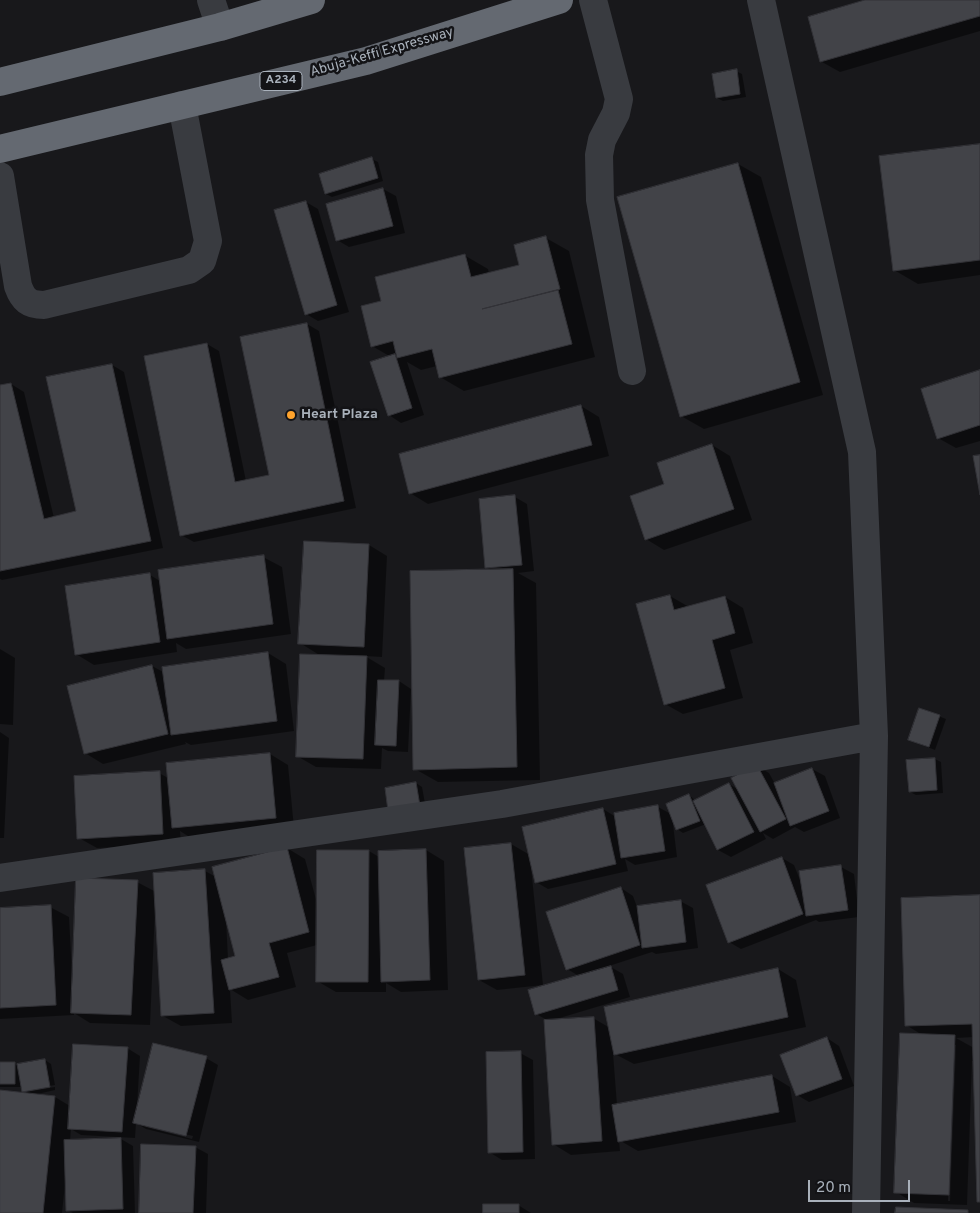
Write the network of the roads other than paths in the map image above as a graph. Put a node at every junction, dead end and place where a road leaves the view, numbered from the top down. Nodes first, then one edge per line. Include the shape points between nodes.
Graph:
1 (211, 0) edge
2 (311, 0) edge
3 (559, 0) edge
4 (593, 0) edge
5 (760, 0) edge
6 (220, 27) junction
7 (0, 82) edge
8 (182, 105) junction
9 (0, 149) edge
10 (0, 176) edge
11 (632, 371) dead end
12 (874, 736) junction
13 (0, 878) edge
14 (866, 1213) edge

1 - 6 street
2 - 6 highway
3 - 8 highway, Abuja-Keffi Expressway / A234 via 366,61
4 - 11 street via 619,99 599,155 600,200
5 - 12 street via 862,452
6 - 7 highway
8 - 9 highway, Abuja-Keffi Expressway / A234
8 - 10 street via 208,241 202,261 189,270 44,305 28,302 18,286
12 - 13 street via 502,804
12 - 14 street

